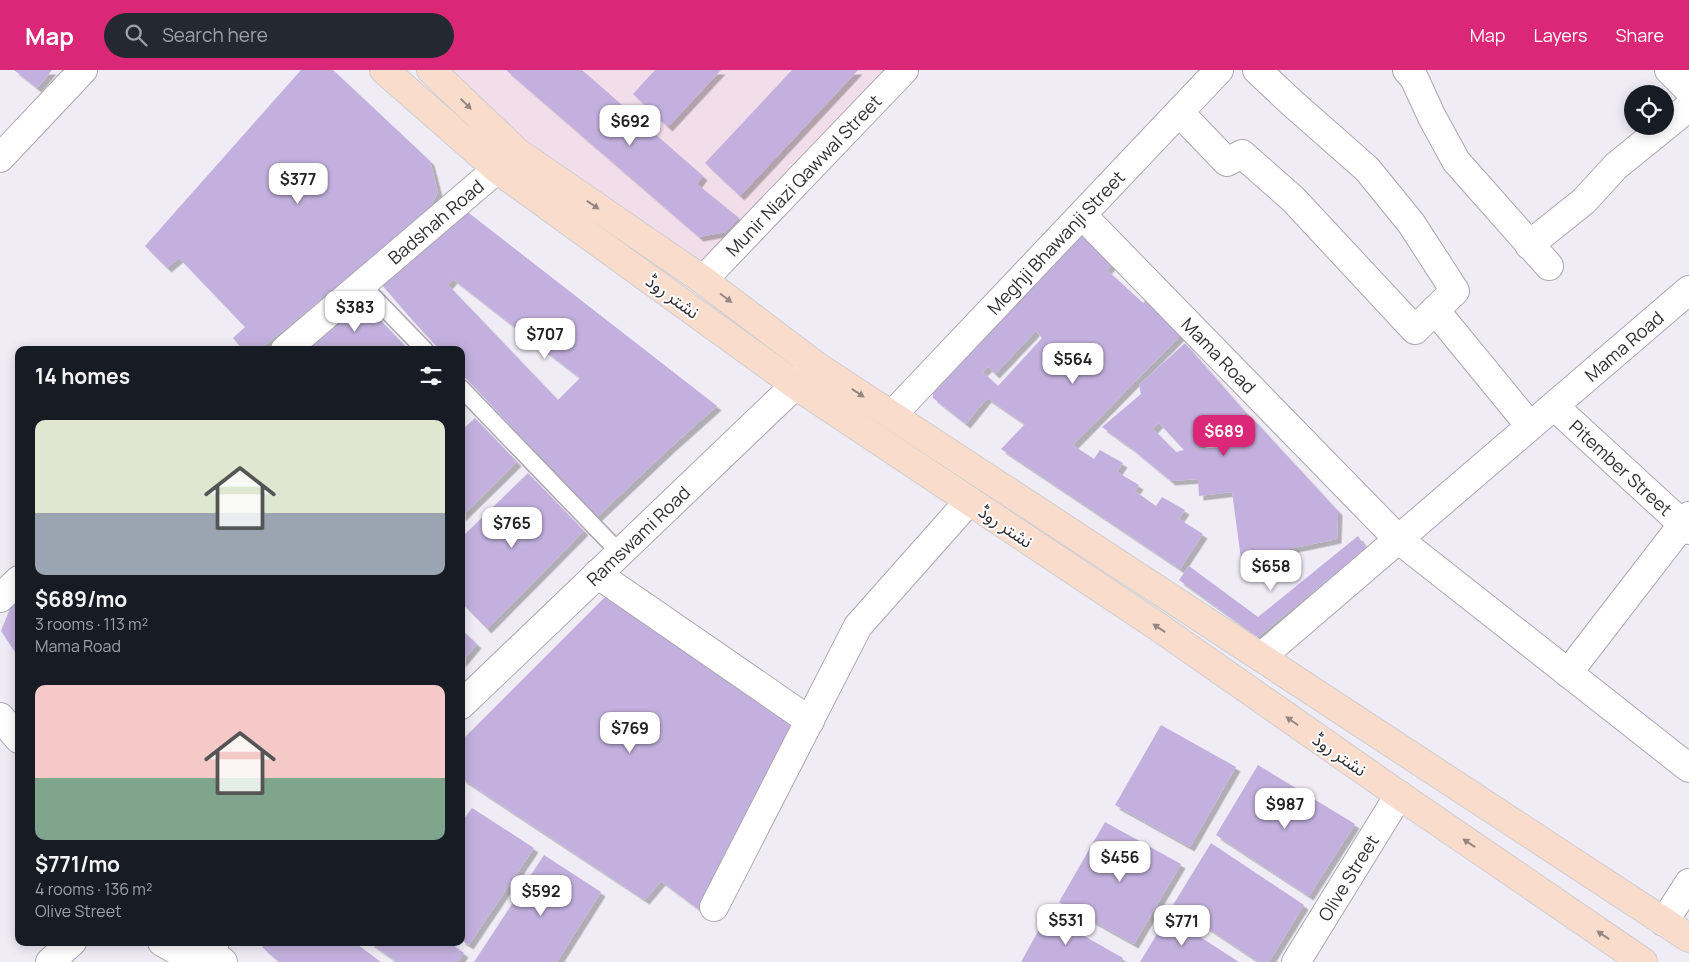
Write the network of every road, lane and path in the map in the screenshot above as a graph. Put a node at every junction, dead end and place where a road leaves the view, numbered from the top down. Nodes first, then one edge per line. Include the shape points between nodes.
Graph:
1 (83, 70) edge
2 (384, 70) edge
3 (431, 70) edge
4 (904, 70) edge
5 (1219, 70) edge
6 (1257, 70) edge
7 (1406, 70) edge
8 (1669, 70) edge
9 (1689, 90) edge
10 (1689, 107) edge
11 (1179, 112) junction
12 (0, 158) edge
13 (507, 161) junction
14 (1082, 215) junction
15 (1529, 245) junction
16 (1549, 266) dead end
17 (703, 280) junction
18 (362, 285) junction
19 (1689, 290) edge
20 (1436, 310) junction
21 (290, 346) edge
22 (421, 346) edge
23 (815, 365) junction
24 (794, 384) junction
25 (465, 392) edge
26 (1554, 406) junction
27 (892, 415) junction
28 (1530, 426) junction
29 (969, 501) junction
30 (1687, 523) edge
31 (1398, 539) junction
32 (620, 553) junction
33 (598, 574) junction
34 (15, 584) edge
35 (0, 598) edge
36 (1261, 657) junction
37 (1568, 673) junction
38 (465, 701) edge
39 (0, 717) edge
40 (810, 721) junction
41 (15, 734) edge
42 (1689, 768) edge
43 (1399, 795) junction
44 (1689, 884) edge
45 (714, 907) dead end
46 (1664, 922) junction
47 (1689, 938) edge
48 (68, 946) edge
49 (169, 946) edge
50 (215, 951) edge
51 (50, 962) edge
52 (1296, 962) edge
53 (1643, 962) edge

1 - 12 street
2 - 13 main road, نشتر روڈ
3 -> 13 main road, نشتر روڈ
4 - 17 street, Munir Niazi Qawwal Street
5 - 11 street, Meghji Bhawanji Street
6 - 20 street via 1367,168 1411,223 1456,292
7 - 15 street via 1414,78 1456,161
8 - 9 street
10 - 15 street via 1616,166 1584,201
11 - 14 street, Meghji Bhawanji Street
11 - 20 street via 1227,162 1242,154 1293,199 1415,330
13 -> 17 main road, نشتر روڈ
13 - 18 street, Badshah Road
13 - 24 main road, نشتر روڈ
14 - 27 street, Meghji Bhawanji Street
14 - 31 street, Mama Road
15 - 16 street
17 -> 23 main road, نشتر روڈ
18 - 21 street, Badshah Road
18 - 22 lane
19 - 26 street, Mama Road
20 - 28 street
23 - 24 street, Ramswami Road
23 -> 27 main road, نشتر روڈ
24 - 29 main road, نشتر روڈ
24 - 32 street, Ramswami Road
25 - 32 lane
26 - 28 street, Mama Road
26 - 30 street, Pitember Street
27 - 36 main road, نشتر روڈ
28 - 31 street, Mama Road
29 - 40 street via 858,626
43 -> 29 main road, نشتر روڈ via 1160,628
30 - 37 street
31 - 36 street, Mama Road
31 - 37 street, Mama Road
32 - 33 street, Ramswami Road
33 - 38 street, Ramswami Road
33 - 40 street
34 - 35 street
36 - 46 main road, نشتر روڈ
37 - 42 street, Mama Road
39 - 41 street
40 - 45 street
43 - 52 street, Olive Street
53 -> 43 main road, نشتر روڈ
44 - 46 street
46 - 47 main road, نشتر روڈ
48 - 51 street
49 - 50 street via 178,951

